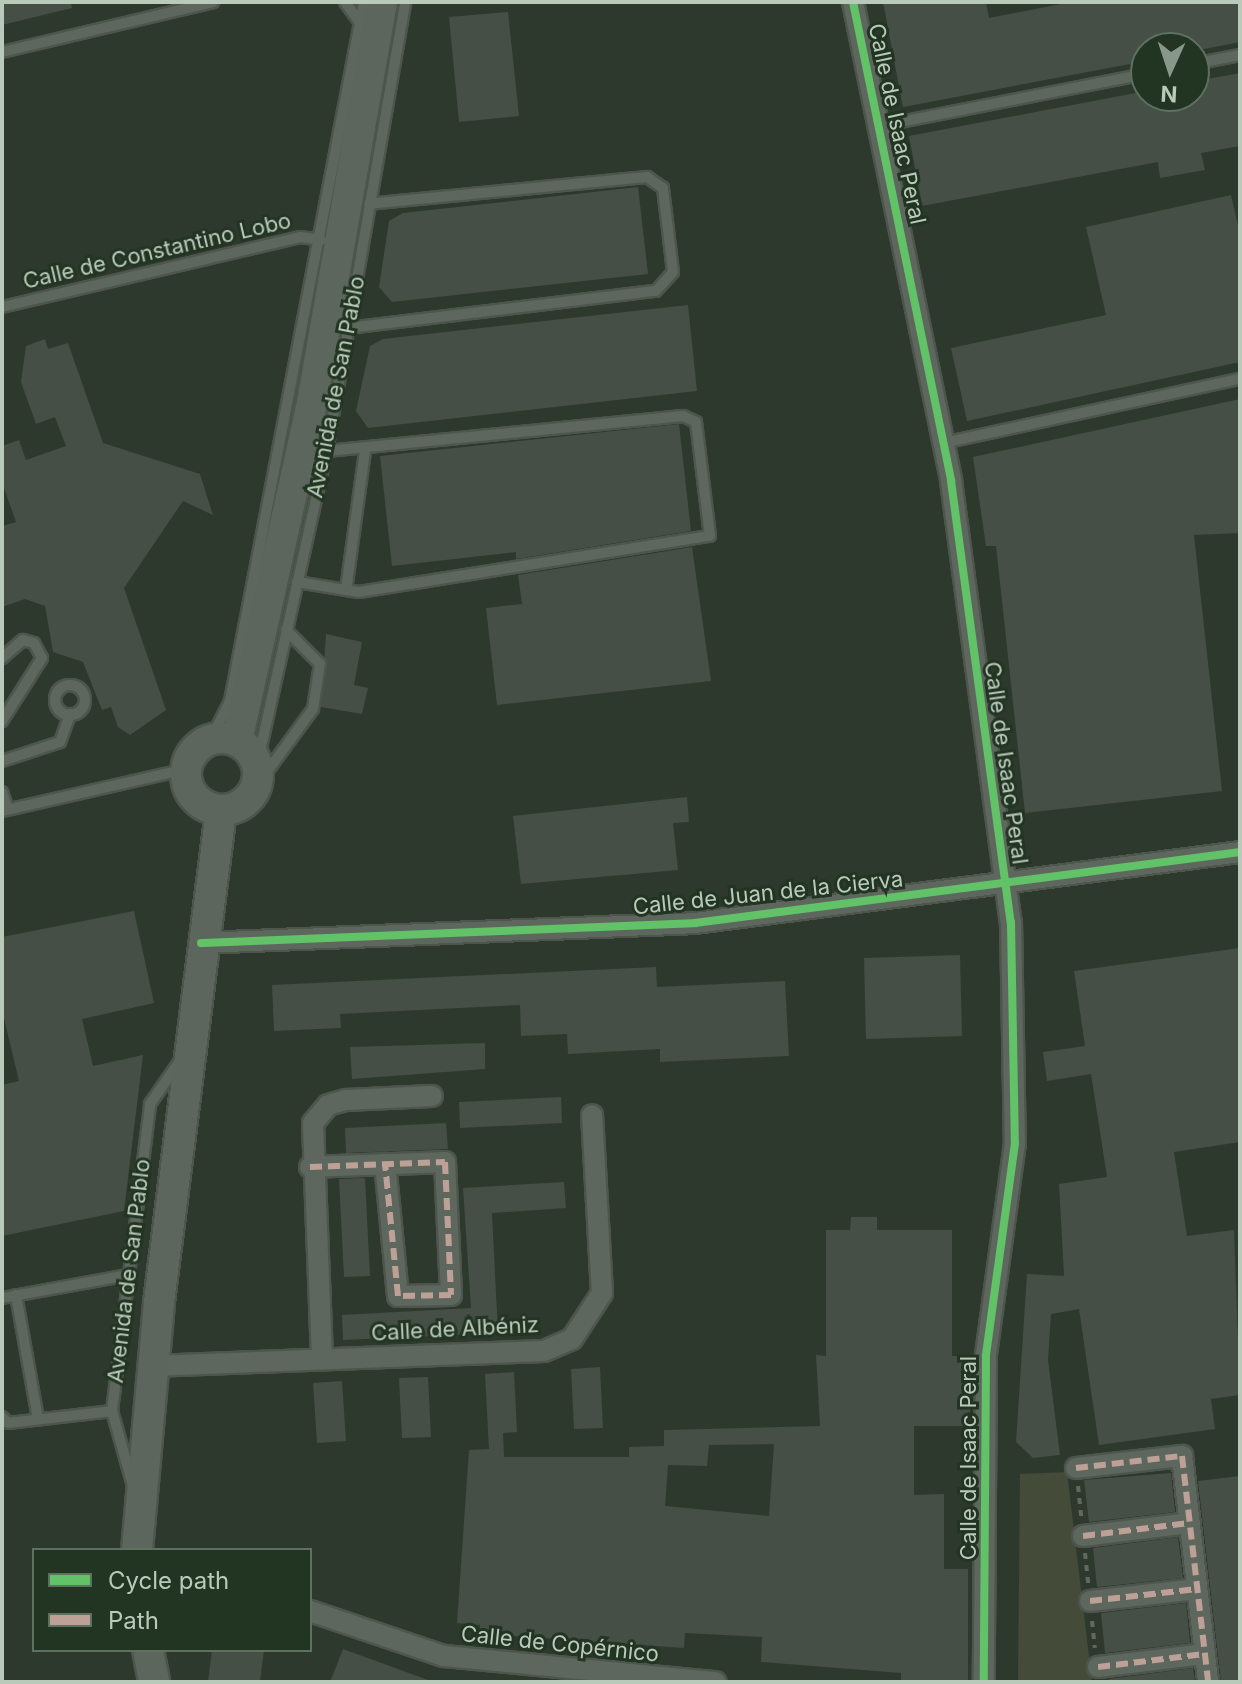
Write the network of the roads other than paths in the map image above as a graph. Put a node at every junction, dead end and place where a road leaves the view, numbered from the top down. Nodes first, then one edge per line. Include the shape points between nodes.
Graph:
1 (213, 2) edge
2 (345, 2) edge
3 (364, 2) edge
4 (382, 2) edge
5 (405, 2) edge
6 (853, 2) edge
7 (360, 23) junction
8 (2, 52) edge
9 (1240, 55) edge
10 (1210, 61) edge
11 (1130, 77) edge
12 (880, 126) junction
13 (369, 204) junction
14 (321, 240) junction
15 (2, 307) edge
16 (348, 328) junction
17 (1240, 379) edge
18 (943, 443) junction
19 (327, 451) junction
20 (365, 452) junction
21 (297, 582) junction
22 (346, 590) junction
23 (286, 630) junction
24 (2, 658) edge
25 (70, 714) dead end
26 (2, 721) edge
27 (224, 740) junction
28 (2, 761) edge
29 (187, 769) junction
30 (253, 783) junction
31 (2, 792) edge
32 (5, 810) edge
33 (221, 811) junction
34 (1240, 852) edge
35 (1005, 884) junction
36 (201, 943) junction
37 (188, 1051) junction
38 (432, 1096) dead end
39 (592, 1115) dead end
40 (385, 1164) junction
41 (310, 1167) junction
42 (129, 1275) junction
43 (16, 1295) junction
44 (2, 1298) edge
45 (322, 1358) junction
46 (152, 1366) junction
47 (112, 1411) junction
48 (2, 1417) edge
49 (38, 1418) junction
50 (1076, 1468) road end
51 (138, 1501) junction
52 (1189, 1523) junction
53 (1083, 1536) road end
54 (137, 1548) edge
55 (1197, 1589) junction
56 (1090, 1601) road end
57 (312, 1612) edge
58 (148, 1652) edge
59 (1204, 1654) junction
60 (1098, 1667) road end
61 (154, 1682) edge
62 (716, 1682) edge
63 (984, 1682) edge
64 (1208, 1682) edge

1 - 8 lane
2 - 7 lane
3 - 7 lane, Avenida de San Pablo
4 - 27 street, Avenida de San Pablo via 313,397
5 - 13 lane, Avenida de San Pablo
6 - 12 street, Calle de Isaac Peral
7 - 14 lane, Avenida de San Pablo
9 - 10 lane
11 - 12 lane
12 - 18 street, Calle de Isaac Peral
13 - 16 lane, Avenida de San Pablo
13 - 16 lane via 647,177 663,188 673,272 656,291
14 - 15 lane, Calle de Constantino Lobo via 300,237
14 - 27 lane, Avenida de San Pablo
16 - 19 lane, Avenida de San Pablo
17 - 18 lane
18 - 35 street, Calle de Isaac Peral
19 - 20 lane
19 - 21 lane, Avenida de San Pablo
20 - 22 lane
20 - 22 lane via 683,416 696,422 710,536
21 - 22 lane
21 - 23 lane, Avenida de San Pablo
23 - 30 lane, Avenida de San Pablo
23 - 30 lane via 320,664 313,709
24 - 26 lane via 23,640 34,643 42,658
25 - 28 lane via 60,742
27 - 29 street
27 - 30 street via 252,753
29 - 32 lane
29 - 33 street via 192,795
30 - 33 street
31 - 32 lane
33 - 36 street, Avenida de San Pablo
34 - 35 street, Calle de Juan de la Cierva
35 - 36 street, Calle de Juan de la Cierva via 695,923
35 - 63 street, Calle de Isaac Peral via 1015,1143 986,1356
36 - 37 street, Avenida de San Pablo
37 - 42 lane, Avenida de San Pablo via 150,1104
37 - 46 street, Avenida de San Pablo
38 - 41 street via 328,1105 313,1123
39 - 45 street, Calle de Albéniz via 602,1293 587,1326 544,1351
40 - 40 street via 445,1162 451,1295 398,1296
40 - 41 street
41 - 45 street
42 - 43 lane
42 - 47 lane, Avenida de San Pablo
43 - 44 lane
43 - 49 lane
45 - 46 street, Calle de Albéniz
46 - 51 street, Avenida de San Pablo
47 - 49 lane
47 - 51 lane, Avenida de San Pablo
48 - 49 lane via 8,1423
50 - 52 street via 1182,1456
51 - 54 street, Avenida de San Pablo
52 - 53 street
52 - 55 street
55 - 56 street
55 - 59 street
57 - 62 street, Calle de Copérnico via 444,1656
58 - 61 street
59 - 60 street
59 - 64 street

